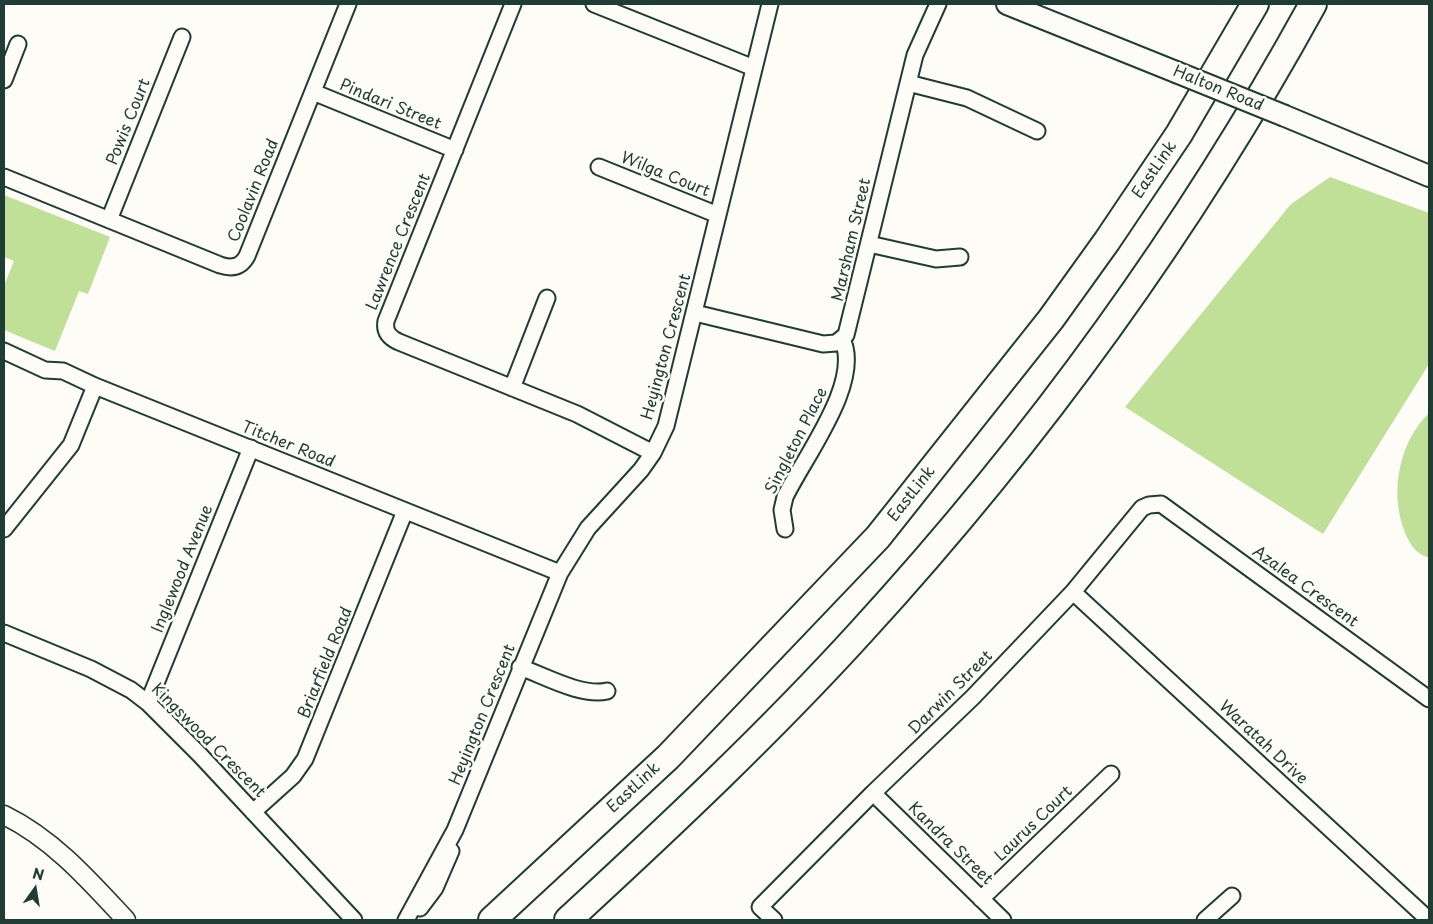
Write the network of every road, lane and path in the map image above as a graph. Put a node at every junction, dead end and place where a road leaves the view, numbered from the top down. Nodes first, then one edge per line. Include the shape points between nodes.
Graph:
1 (348, 4) edge
2 (513, 4) edge
3 (594, 4) edge
4 (770, 4) edge
5 (938, 4) edge
6 (1007, 4) edge
7 (1254, 4) edge
8 (1313, 4) edge
9 (182, 37) dead end
10 (18, 44) dead end
11 (754, 68) junction
12 (4, 80) edge
13 (908, 83) junction
14 (313, 92) junction
15 (1037, 131) dead end
16 (455, 150) junction
17 (599, 167) dead end
18 (1429, 176) edge
19 (4, 178) edge
20 (718, 215) junction
21 (109, 220) junction
22 (869, 244) junction
23 (960, 257) dead end
24 (547, 298) dead end
25 (695, 313) junction
26 (842, 339) junction
27 (4, 351) edge
28 (95, 386) junction
29 (512, 388) junction
30 (250, 448) junction
31 (653, 453) junction
32 (1161, 504) joint
33 (406, 511) junction
34 (4, 529) edge
35 (785, 529) dead end
36 (560, 573) junction
37 (1073, 592) junction
38 (4, 633) edge
39 (520, 667) junction
40 (607, 691) dead end
41 (1429, 699) edge
42 (148, 703) junction
43 (1111, 774) dead end
44 (872, 793) junction
45 (253, 812) junction
46 (4, 815) edge
47 (1232, 896) dead end
48 (981, 899) junction
49 (1427, 911) edge
50 (126, 920) edge
51 (354, 920) edge
52 (407, 920) edge
53 (492, 920) edge
54 (568, 920) edge
55 (774, 920) edge
56 (1003, 920) edge
57 (1205, 920) edge

1 - 14 street, Coolavin Road
2 - 16 street, Lawrence Crescent
3 - 11 street
4 - 11 street, Heyington Crescent
5 - 13 street, Marsham Street via 917,50
6 - 18 main road, Halton Road, bridge
7 - 53 highway, EastLink via 1179,134 1107,241 1051,319 878,537 668,757
8 - 54 highway via 1247,117 1158,255 1084,360 960,518 861,632 774,724
9 - 21 street, Powis Court
10 - 12 street
11 - 20 street, Heyington Crescent
13 - 15 street via 968,98
13 - 22 street, Marsham Street
14 - 16 street, Pindari Street
14 - 21 street, Coolavin Road via 247,256 240,264 227,267
16 - 29 street, Lawrence Crescent via 386,321 386,330 399,342
17 - 20 street, Wilga Court
19 - 21 street, Coolavin Road
20 - 25 street, Heyington Crescent
22 - 23 street via 936,259
22 - 26 street, Marsham Street via 850,324
24 - 29 street
25 - 26 street via 823,344
25 - 31 street, Heyington Crescent via 671,409
26 - 35 street, Singleton Place via 847,364 843,387 785,497 782,510
27 - 28 street, Titcher Road via 45,370 64,371
28 - 30 street, Titcher Road
28 - 34 street via 70,445
29 - 31 street, Lawrence Crescent via 577,414
30 - 33 street, Titcher Road
30 - 42 street, Inglewood Avenue
31 - 36 street, Heyington Crescent via 631,483 588,528
32 - 37 street, Darwin Street via 1142,508
32 - 41 street, Azalea Crescent
33 - 36 street, Titcher Road
33 - 45 street, Briarfield Road via 305,759 293,776
36 - 39 street, Heyington Crescent
37 - 44 street, Darwin Street via 973,697
37 - 49 street, Waratah Drive
38 - 42 street, Kingswood Crescent via 91,669
39 - 40 street via 582,691
39 - 52 street, Heyington Crescent via 455,830
42 - 45 street, Kingswood Crescent
43 - 48 street, Laurus Court
44 - 48 street, Kandra Street
44 - 55 street, Darwin Street via 760,907
45 - 51 street, Kingswood Crescent
46 - 50 street via 57,849
47 - 57 street
48 - 56 street, Kandra Street

